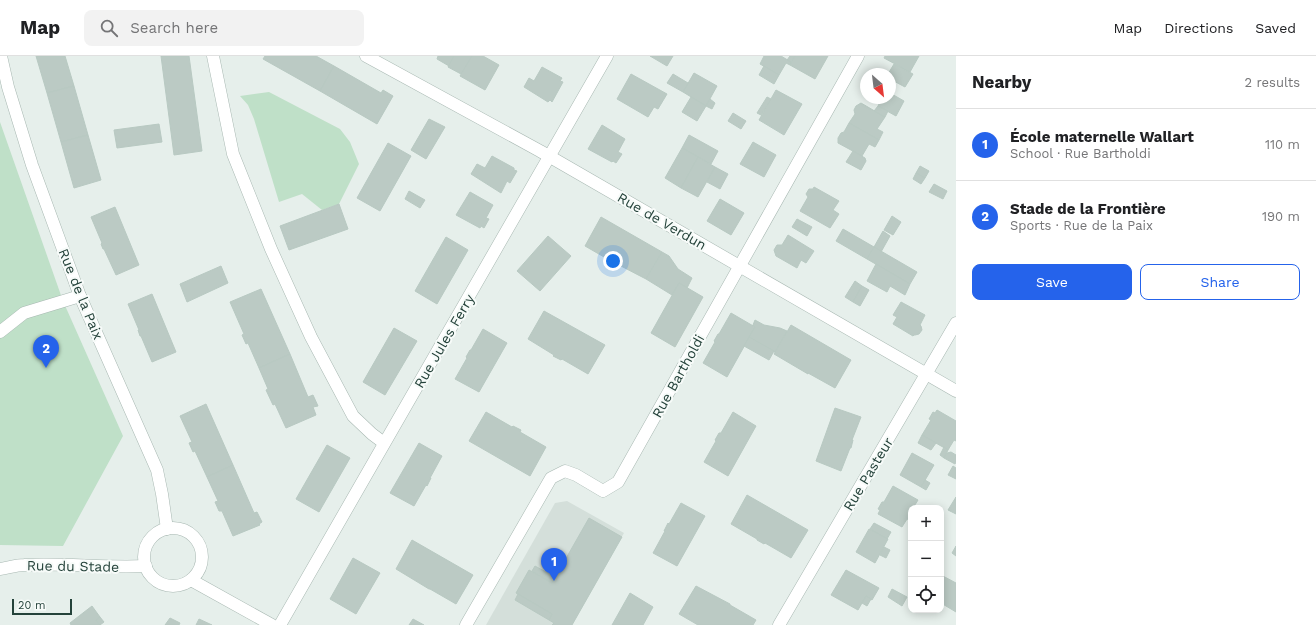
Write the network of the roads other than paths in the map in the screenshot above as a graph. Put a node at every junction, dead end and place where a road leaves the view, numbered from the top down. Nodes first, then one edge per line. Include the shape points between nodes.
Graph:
1 (1, 56) edge
2 (214, 56) edge
3 (366, 56) edge
4 (607, 56) edge
5 (858, 56) edge
6 (549, 156) junction
7 (739, 265) junction
8 (80, 296) junction
9 (956, 323) edge
10 (0, 332) edge
11 (927, 375) junction
12 (956, 391) edge
13 (384, 443) junction
14 (167, 529) junction
15 (146, 566) junction
16 (0, 570) edge
17 (191, 580) junction
18 (272, 625) edge
19 (280, 625) edge
20 (466, 625) edge
21 (779, 625) edge

1 - 8 street, Rue de la Paix via 32,166
2 - 13 street via 233,154 271,249 311,337 353,416
3 - 6 street, Rue de Verdun
4 - 6 street, Rue Jules Ferry
5 - 7 street, Rue Bartholdi
6 - 7 street, Rue de Verdun
6 - 13 street, Rue Jules Ferry
7 - 11 street, Rue de Verdun
7 - 20 street, Rue Bartholdi via 618,482 603,491 565,471 551,478
8 - 10 street via 24,313
8 - 14 street, Rue de la Paix via 157,470
9 - 11 street, Rue Pasteur
11 - 12 street, Rue de Verdun
11 - 21 street, Rue Pasteur
13 - 19 street, Rue Jules Ferry
14 - 15 street via 151,538 144,556
14 - 17 street via 177,528 186,531 200,545 202,564
15 - 16 street, Rue du Stade via 23,565
15 - 17 street via 150,574 165,585 174,586
17 - 18 street

